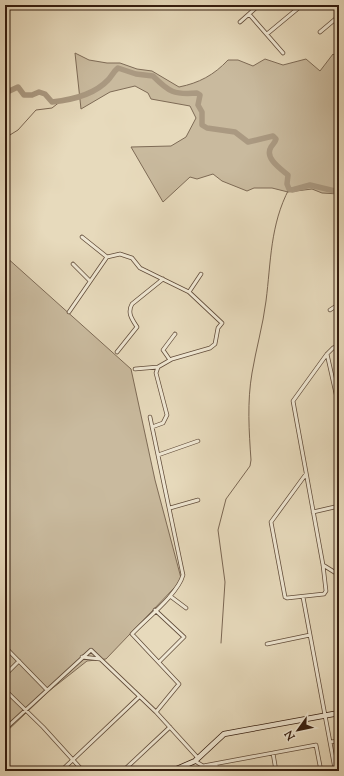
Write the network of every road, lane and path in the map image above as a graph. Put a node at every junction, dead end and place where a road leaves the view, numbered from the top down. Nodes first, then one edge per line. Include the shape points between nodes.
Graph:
1 (259, 5) edge
2 (302, 5) edge
3 (249, 14) junction
4 (339, 16) edge
5 (240, 22) dead end
6 (320, 32) dead end
7 (267, 34) junction
8 (283, 53) dead end
9 (82, 237) dead end
10 (107, 257) junction
11 (73, 264) dead end
12 (201, 274) dead end
13 (163, 279) junction
14 (90, 281) junction
15 (189, 292) junction
16 (339, 304) edge
17 (330, 310) dead end
18 (69, 312) dead end
19 (175, 334) dead end
20 (339, 346) edge
21 (117, 352) dead end
22 (327, 354) junction
23 (170, 360) junction
24 (158, 367) junction
25 (135, 369) dead end
26 (339, 407) edge
27 (150, 417) dead end
28 (152, 427) junction
29 (198, 442) dead end
30 (158, 455) junction
31 (306, 474) junction
32 (198, 500) dead end
33 (339, 506) edge
34 (170, 508) junction
35 (313, 512) junction
36 (323, 565) junction
37 (339, 575) edge
38 (170, 596) junction
39 (303, 597) junction
40 (186, 608) dead end
41 (155, 610) junction
42 (310, 636) junction
43 (268, 644) dead end
44 (5, 647) edge
45 (82, 658) junction
46 (100, 659) junction
47 (19, 661) junction
48 (159, 662) junction
49 (5, 675) edge
50 (5, 690) edge
51 (47, 690) junction
52 (139, 696) junction
53 (25, 709) junction
54 (156, 712) junction
55 (339, 713) edge
56 (325, 716) junction
57 (170, 727) junction
58 (5, 729) edge
59 (339, 741) edge
60 (330, 742) junction
61 (273, 753) junction
62 (197, 759) junction
63 (73, 760) junction
64 (216, 764) junction
65 (337, 769) edge
66 (61, 771) edge
67 (83, 771) edge
68 (123, 771) edge
69 (172, 771) edge
70 (217, 771) edge
71 (276, 771) edge
72 (321, 771) edge
73 (324, 771) edge

1 - 3 street
2 - 7 street
3 - 5 street
3 - 7 street
4 - 6 street
7 - 8 street
9 - 10 street
10 - 13 street via 120,254 132,258 140,268
10 - 14 street
11 - 14 street
12 - 15 street
13 - 15 street
13 - 21 street via 132,304 130,315 137,327
14 - 18 street
15 - 23 street via 222,323 218,328 215,344 210,348
16 - 17 street
19 - 23 street via 163,350
20 - 22 street
22 - 26 street
22 - 31 street via 293,401
23 - 24 street
24 - 25 street
24 - 28 street via 156,374 167,415 163,422
27 - 28 street
28 - 30 street
29 - 30 street
30 - 34 street
31 - 35 street
31 - 39 street via 271,522 285,597
32 - 34 street
33 - 35 street
34 - 38 street via 183,575 181,583
35 - 36 street
36 - 37 street
36 - 39 street via 325,593
38 - 40 street
38 - 41 street
39 - 42 street
41 - 48 street via 132,634
41 - 48 street via 184,637
42 - 43 street
42 - 56 street
44 - 47 street
45 - 46 street
45 - 46 street via 91,650
45 - 51 street
46 - 52 street
47 - 49 street
47 - 51 street
48 - 54 street via 179,684
50 - 53 street
51 - 53 street
52 - 54 street
52 - 63 street
53 - 58 street
53 - 63 street
54 - 57 street
55 - 56 street
56 - 60 street
56 - 62 street via 224,734
57 - 62 street
57 - 68 street
59 - 60 street
60 - 65 street
61 - 64 street
61 - 71 street
61 - 72 street via 316,745
62 - 64 street via 202,766
62 - 69 street
63 - 66 street
63 - 67 street
64 - 70 street
65 - 73 street

